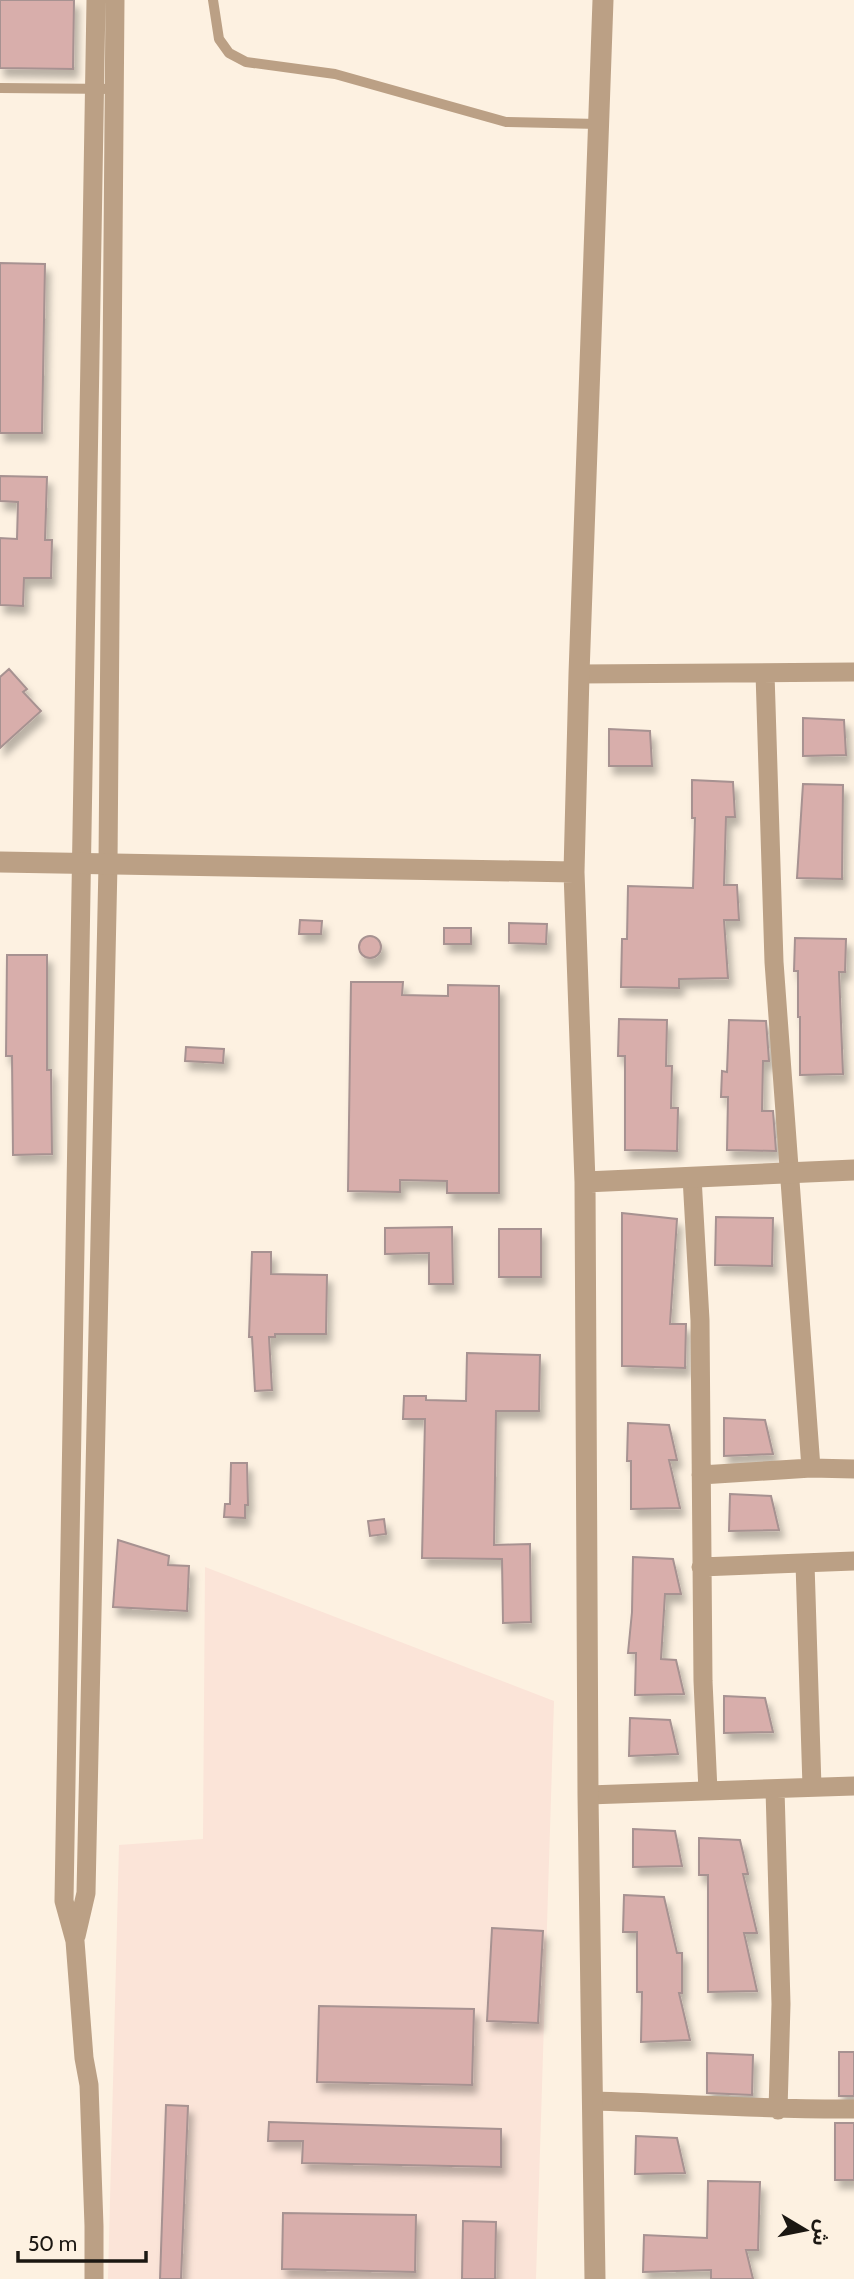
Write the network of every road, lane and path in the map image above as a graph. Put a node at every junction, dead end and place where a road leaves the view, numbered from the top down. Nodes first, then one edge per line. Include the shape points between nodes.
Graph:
1 (96, 0) edge
2 (115, 0) edge
3 (213, 0) edge
4 (603, 0) edge
5 (0, 88) edge
6 (94, 89) junction
7 (115, 89) junction
8 (600, 124) junction
9 (854, 672) edge
10 (765, 673) junction
11 (579, 674) junction
12 (0, 862) edge
13 (81, 863) junction
14 (108, 864) junction
15 (574, 872) junction
16 (854, 1170) edge
17 (790, 1172) junction
18 (692, 1177) junction
19 (585, 1182) junction
20 (811, 1468) junction
21 (854, 1469) edge
22 (701, 1475) junction
23 (854, 1561) edge
24 (805, 1563) junction
25 (701, 1567) junction
26 (854, 1786) edge
27 (813, 1787) junction
28 (775, 1789) junction
29 (708, 1791) junction
30 (588, 1795) junction
31 (75, 1941) junction
32 (592, 2101) junction
33 (854, 2109) edge
34 (778, 2110) junction
35 (94, 2279) edge
36 (595, 2279) edge

1 - 6 street
2 - 7 street
3 - 8 lane via 219,39 229,53 246,62 335,74 506,122
4 - 8 street
5 - 6 lane
6 - 7 lane
6 - 13 street
7 - 14 street
8 - 11 street
9 - 10 street
10 - 11 street
10 - 17 street via 774,962
11 - 15 street
12 - 13 street
13 - 14 street
13 - 31 street via 64,1901
14 - 15 street
14 - 31 street via 86,1893
15 - 19 street
16 - 17 street
17 - 18 street
17 - 20 street
18 - 19 street
18 - 22 street via 700,1320
19 - 30 street
20 - 21 street
20 - 22 street
22 - 25 street
23 - 24 street
24 - 25 street
24 - 27 street
25 - 29 street
26 - 27 street
27 - 28 street
28 - 29 street
28 - 34 street via 781,2004
29 - 30 street
30 - 32 street
31 - 35 street via 91,2116
32 - 34 street
32 - 36 street
33 - 34 street

